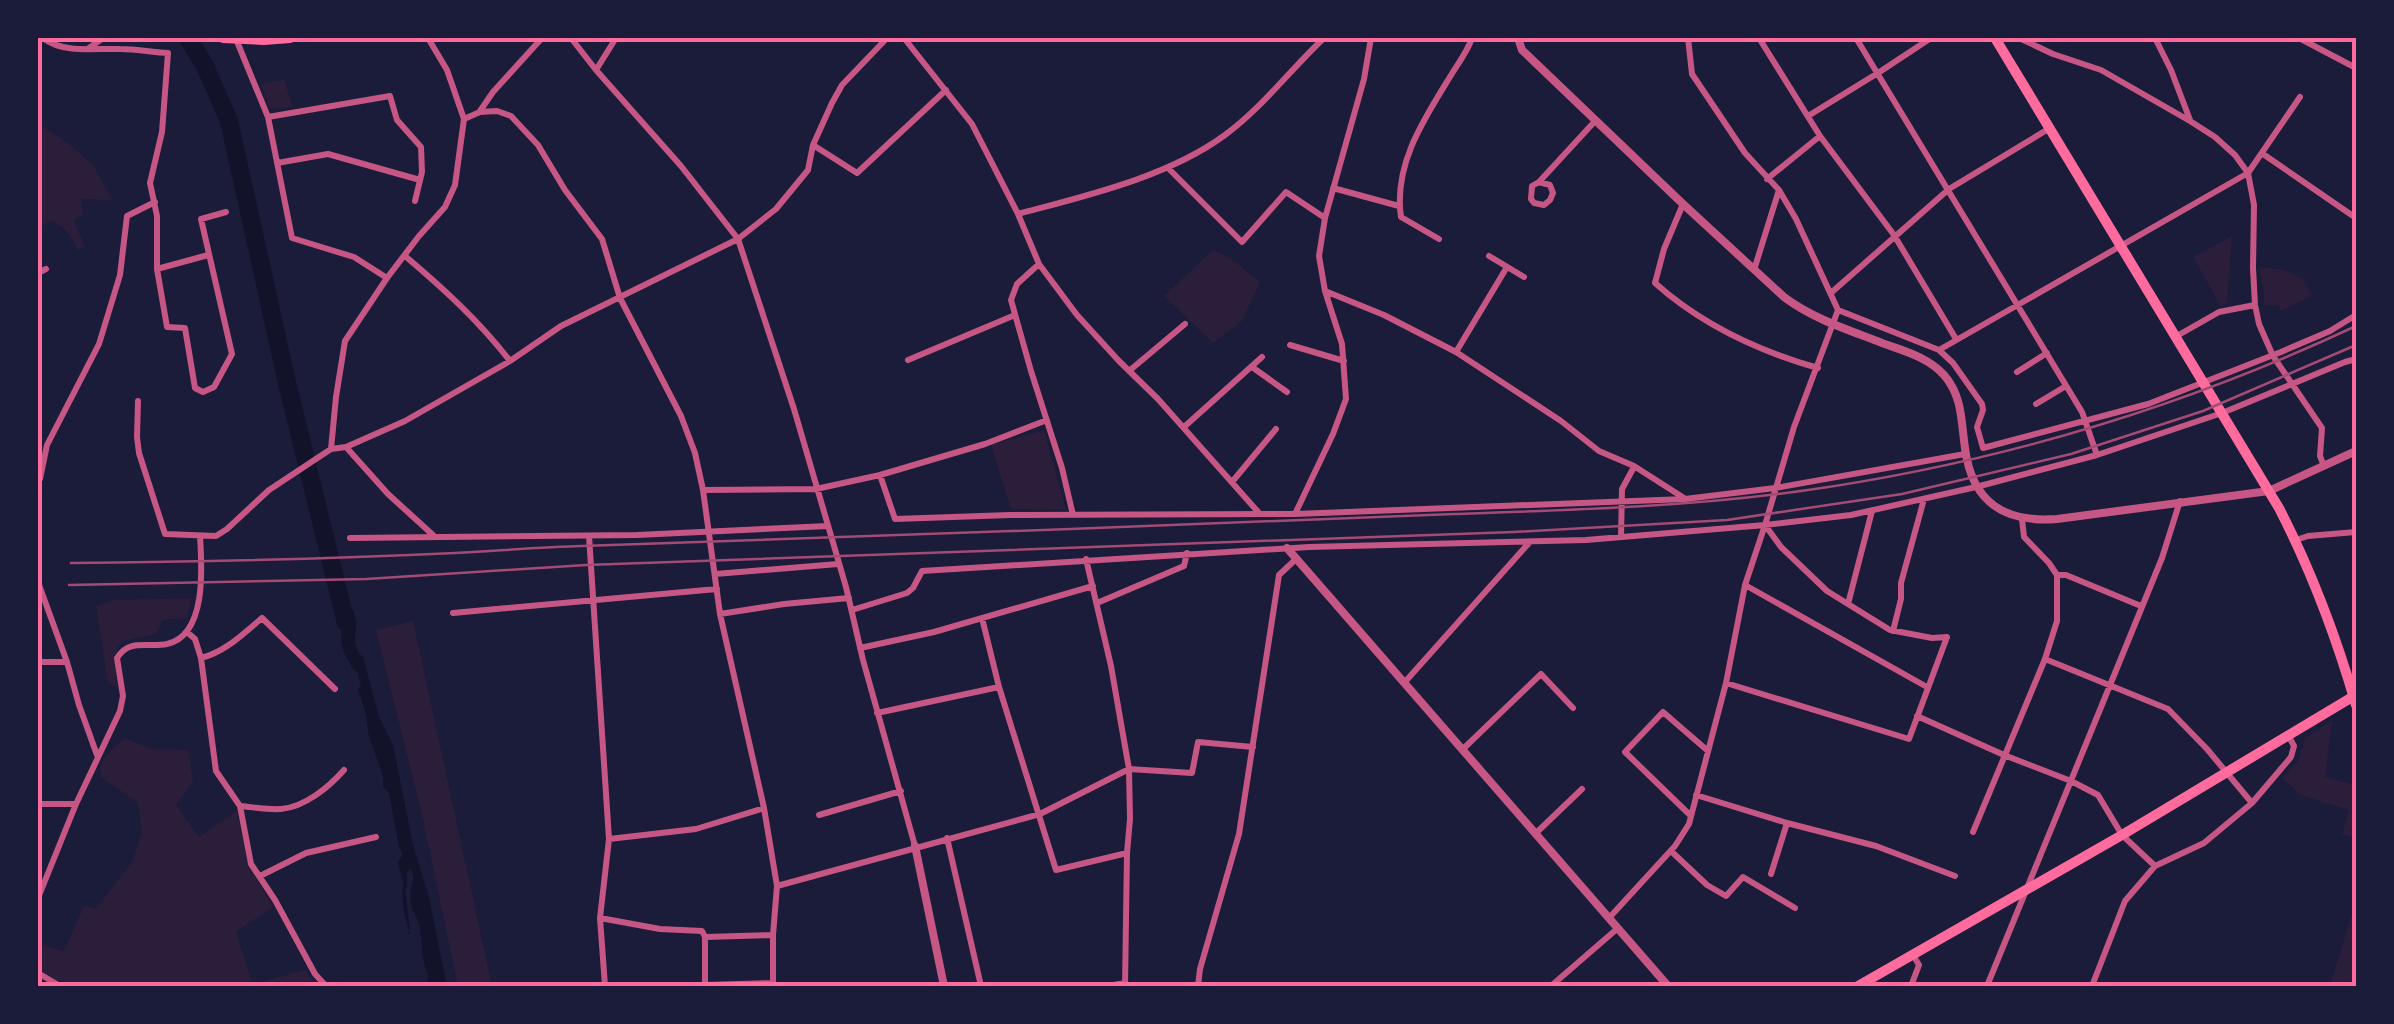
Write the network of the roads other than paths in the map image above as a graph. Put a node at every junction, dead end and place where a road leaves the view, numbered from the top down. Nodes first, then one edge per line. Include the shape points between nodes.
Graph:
1 (43, 38) edge
2 (102, 38) edge
3 (223, 38) edge
4 (275, 38) edge
5 (290, 38) edge
6 (428, 38) edge
7 (542, 38) edge
8 (571, 38) edge
9 (616, 38) edge
10 (886, 38) edge
11 (904, 38) edge
12 (1324, 38) edge
13 (1371, 38) edge
14 (1472, 38) edge
15 (1518, 38) edge
16 (1688, 38) edge
17 (1759, 38) edge
18 (1856, 38) edge
19 (1931, 38) edge
20 (1995, 38) edge
21 (2019, 38) edge
22 (2155, 38) edge
23 (2299, 38) edge
24 (236, 39) edge
25 (89, 48) junction
26 (2356, 68) edge
27 (596, 70) junction
28 (1878, 74) junction
29 (946, 90) junction
30 (2300, 96) dead end
31 (480, 112) junction
32 (1808, 116) junction
33 (268, 117) junction
34 (464, 118) junction
35 (1596, 120) junction
36 (2190, 121) junction
37 (2050, 128) junction
38 (1820, 136) junction
39 (812, 145) junction
40 (2262, 154) junction
41 (278, 163) junction
42 (1168, 168) junction
43 (2248, 173) junction
44 (420, 180) junction
45 (1767, 180) junction
46 (1539, 182) dead end
47 (1334, 188) junction
48 (1779, 190) junction
49 (1949, 190) junction
50 (415, 201) dead end
51 (155, 202) junction
52 (1682, 204) junction
53 (1399, 206) junction
54 (226, 212) dead end
55 (1018, 214) junction
56 (1325, 218) junction
57 (2356, 218) edge
58 (1894, 236) junction
59 (1439, 238) dead end
60 (738, 239) junction
61 (2122, 245) junction
62 (208, 254) junction
63 (404, 256) junction
64 (1489, 256) dead end
65 (1039, 264) junction
66 (1507, 267) junction
67 (46, 269) dead end
68 (157, 269) junction
69 (1754, 270) junction
70 (38, 274) edge
71 (1524, 277) dead end
72 (387, 278) junction
73 (1325, 292) junction
74 (1832, 292) junction
75 (620, 298) junction
76 (2017, 304) junction
77 (2254, 305) junction
78 (1838, 310) junction
79 (2356, 314) edge
80 (1015, 315) junction
81 (1185, 324) dead end
82 (1834, 325) junction
83 (2175, 337) junction
84 (1956, 339) junction
85 (1290, 345) dead end
86 (1939, 350) junction
87 (1456, 352) junction
88 (2047, 353) junction
89 (2273, 356) junction
90 (1262, 357) dead end
91 (2356, 359) edge
92 (510, 360) junction
93 (908, 360) dead end
94 (1344, 361) junction
95 (1252, 367) junction
96 (1818, 368) junction
97 (1129, 371) junction
98 (2017, 372) dead end
99 (2203, 382) junction
100 (2292, 384) junction
101 (2066, 386) junction
102 (1288, 392) dead end
103 (138, 401) dead end
104 (2036, 404) dead end
105 (2222, 414) junction
106 (1047, 420) junction
107 (2085, 422) junction
108 (1184, 427) junction
109 (1276, 430) dead end
110 (346, 447) junction
111 (330, 450) junction
112 (2356, 451) edge
113 (1965, 454) junction
114 (2097, 455) junction
115 (1634, 466) junction
116 (2324, 466) junction
117 (880, 475) junction
118 (38, 480) edge
119 (1232, 482) junction
120 (1976, 487) junction
121 (1775, 488) junction
122 (816, 489) junction
123 (704, 490) junction
124 (2269, 491) junction
125 (1685, 498) junction
126 (1924, 498) junction
127 (1621, 501) junction
128 (2180, 502) junction
129 (1872, 511) junction
130 (1073, 514) junction
131 (1260, 514) junction
132 (1295, 514) junction
133 (2022, 519) junction
134 (1766, 525) junction
135 (828, 526) junction
136 (710, 532) junction
137 (2356, 532) edge
138 (200, 536) junction
139 (434, 536) junction
140 (589, 536) junction
141 (1621, 537) junction
142 (350, 538) dead end
143 (2296, 540) junction
144 (1530, 542) junction
145 (1287, 548) junction
146 (1187, 553) junction
147 (1086, 559) junction
148 (1296, 559) junction
149 (838, 564) junction
150 (715, 574) junction
151 (2057, 575) junction
152 (38, 582) edge
153 (1745, 585) junction
154 (1093, 586) junction
155 (717, 589) junction
156 (849, 598) junction
157 (593, 600) junction
158 (1097, 603) junction
159 (1848, 604) junction
160 (2141, 606) junction
161 (852, 610) junction
162 (453, 613) dead end
163 (720, 614) junction
164 (982, 618) junction
165 (1892, 631) junction
166 (187, 632) junction
167 (860, 648) junction
168 (200, 658) junction
169 (2045, 659) junction
170 (38, 662) edge
171 (67, 662) junction
172 (1404, 683) junction
173 (1726, 684) junction
174 (2110, 686) junction
175 (1000, 687) junction
176 (1928, 687) junction
177 (336, 689) dead end
178 (2355, 700) edge
179 (1573, 708) dead end
180 (877, 713) junction
181 (1917, 716) junction
182 (2288, 734) junction
183 (1253, 747) junction
184 (1462, 750) junction
185 (1708, 751) junction
186 (2004, 755) junction
187 (98, 756) junction
188 (1129, 769) junction
189 (344, 770) dead end
190 (2225, 772) junction
191 (2071, 780) junction
192 (1582, 789) dead end
193 (901, 790) junction
194 (1696, 795) junction
195 (2252, 803) junction
196 (38, 804) edge
197 (76, 804) junction
198 (240, 806) junction
199 (764, 808) junction
200 (819, 814) dead end
201 (1040, 814) junction
202 (1691, 816) junction
203 (1787, 824) junction
204 (1974, 832) dead end
205 (1534, 834) junction
206 (2122, 834) junction
207 (376, 837) dead end
208 (948, 838) junction
209 (609, 839) junction
210 (915, 846) junction
211 (1671, 851) junction
212 (1127, 853) junction
213 (2155, 866) junction
214 (1771, 874) dead end
215 (260, 876) junction
216 (1955, 876) dead end
217 (778, 886) junction
218 (2024, 890) junction
219 (38, 898) edge
220 (1795, 908) dead end
221 (600, 918) junction
222 (1609, 918) junction
223 (1618, 928) junction
224 (773, 935) junction
225 (705, 938) junction
226 (1913, 955) junction
227 (38, 973) edge
228 (773, 985) edge
229 (1125, 985) edge
230 (60, 986) edge
231 (326, 986) edge
232 (605, 986) edge
233 (705, 986) edge
234 (944, 986) edge
235 (981, 986) edge
236 (1108, 986) edge
237 (1198, 986) edge
238 (1551, 986) edge
239 (1668, 986) edge
240 (1858, 986) edge
241 (1912, 986) edge
242 (1987, 986) edge
243 (2092, 986) edge

1 - 25 street
2 - 25 street
3 - 24 main road
4 - 5 main road
4 - 24 main road
6 - 34 street
7 - 31 street
8 - 27 street
9 - 27 street
10 - 39 street via 842,85
11 - 29 street
12 - 42 street via 1243,121
13 - 47 street
14 - 53 street via 1413,142
15 - 35 street via 1522,50
16 - 45 street via 1692,74
17 - 32 street
18 - 28 street
19 - 28 street
20 - 37 main road
21 - 36 street via 2100,70
22 - 36 street
23 - 26 street
24 - 33 street
25 - 51 street via 168,54 150,183
27 - 60 street
28 - 32 street
28 - 49 street
29 - 39 street via 856,173
29 - 55 street via 972,124
30 - 40 street
31 - 34 street
31 - 75 street via 510,116 538,145 602,239
32 - 38 street
33 - 41 street
33 - 44 street via 390,96 397,120 420,147
34 - 63 street via 446,207
35 - 46 street
35 - 52 street
36 - 43 street
37 - 49 street
37 - 61 main road
38 - 45 street
38 - 58 street
39 - 60 street via 808,170 776,209
40 - 43 street
40 - 57 street
41 - 44 street via 328,154
41 - 72 street via 292,238 354,258
42 - 55 street
42 - 56 street via 1242,242 1286,192
43 - 61 street
43 - 77 street
44 - 50 street
45 - 48 street
47 - 53 street
47 - 56 street
48 - 69 street
48 - 74 street
49 - 58 street
49 - 76 street
51 - 68 street
51 - 118 street via 127,216 120,274 99,344 47,444
52 - 69 street
52 - 96 street via 1656,283 1731,336
53 - 59 street via 1401,218
54 - 62 street via 201,219
55 - 65 street
56 - 73 street via 1318,256
58 - 74 street
58 - 84 street
60 - 75 street
60 - 122 street
61 - 76 street
61 - 83 main road
62 - 68 street
62 - 68 street via 232,354 214,387 204,392 195,388 185,328 166,327
63 - 72 street
63 - 92 street via 452,296
64 - 66 street
65 - 80 street via 1017,284
65 - 97 street
66 - 71 street
66 - 87 street
67 - 70 street
69 - 82 street via 1798,307
72 - 111 street via 345,341
73 - 87 street
73 - 94 street
74 - 78 street
75 - 92 street
75 - 123 street via 681,416
76 - 84 street
76 - 88 street
77 - 83 street via 2218,312
77 - 89 street
78 - 82 street
78 - 86 street
79 - 89 street
80 - 93 street
80 - 106 street
81 - 97 street
82 - 96 street
82 - 113 street via 1920,357 1943,375 1960,407
83 - 99 main road
84 - 86 street
85 - 94 street
86 - 107 street via 1982,404 1983,448
87 - 115 street via 1599,451
88 - 98 street
88 - 101 street
89 - 99 street
89 - 100 street
90 - 95 street
91 - 100 street
92 - 110 street via 405,422
94 - 132 street via 1346,399
95 - 102 street
95 - 108 street
96 - 121 street
97 - 108 street
99 - 105 main road
99 - 107 street
100 - 105 street
100 - 116 street via 2322,428
101 - 104 street
101 - 107 street
103 - 138 street via 139,453 165,534
105 - 114 street
105 - 124 main road
106 - 117 street
106 - 130 street
107 - 114 street
108 - 119 street
109 - 119 street
110 - 111 street
110 - 139 street
111 - 138 street via 269,490 227,529
112 - 116 street
113 - 120 street
113 - 121 street
114 - 120 street
115 - 125 street
115 - 127 street
116 - 124 street
117 - 122 street
117 - 130 street via 895,518
119 - 131 street
120 - 126 street
120 - 133 street
121 - 125 street
121 - 134 street
122 - 123 street
122 - 135 street
123 - 136 street
124 - 128 street
124 - 143 main road
125 - 127 street
126 - 129 street
126 - 165 street
127 - 132 street
127 - 141 street
128 - 133 street
128 - 160 street
129 - 134 street
129 - 159 street
130 - 131 street
131 - 132 street
133 - 151 street via 2024,537
134 - 141 street
134 - 153 street
134 - 159 street via 1781,547
135 - 136 street
135 - 149 street
136 - 140 street
136 - 150 street
137 - 143 street
138 - 166 street via 198,606
139 - 140 street
139 - 142 street
140 - 157 street
141 - 144 street
143 - 178 main road
144 - 145 street
144 - 172 street
145 - 146 street
145 - 148 street
146 - 147 street
146 - 158 street via 1184,566
147 - 154 street
147 - 161 street via 922,571 907,593
148 - 172 street
148 - 183 street via 1279,576
149 - 150 street
149 - 156 street
150 - 155 street
151 - 160 street
151 - 169 street via 2057,621
152 - 171 street
153 - 173 street
153 - 176 street
154 - 158 street
154 - 164 street
155 - 157 street
155 - 163 street
156 - 161 street
156 - 163 street
157 - 162 street
157 - 209 street
158 - 188 street
159 - 165 street
160 - 174 street
161 - 167 street
163 - 199 street
164 - 167 street
164 - 175 street
165 - 176 street via 1947,637
166 - 168 street
166 - 187 street via 170,644 122,650 117,658 124,696
167 - 180 street
168 - 177 street via 262,618
168 - 198 street via 216,771
169 - 174 street
169 - 186 street
170 - 171 street
171 - 187 street
172 - 184 street
173 - 181 street via 1909,738
173 - 185 street
174 - 190 street via 2168,709
174 - 191 street
175 - 180 street
175 - 201 street
176 - 181 street
178 - 182 main road
179 - 184 street via 1540,674
180 - 193 street
181 - 186 street
182 - 190 main road
182 - 195 street via 2291,757
183 - 188 street via 1198,742 1192,773
183 - 237 street via 1240,834
184 - 205 street
185 - 194 street
185 - 202 street via 1663,712 1625,752
186 - 191 street
186 - 204 street
187 - 197 street
188 - 201 street
188 - 212 street
189 - 198 street via 308,800 285,809
190 - 195 street
190 - 206 main road
191 - 206 street via 2098,795
191 - 218 street
192 - 205 street
193 - 200 street
193 - 210 street
194 - 202 street
194 - 203 street
195 - 213 street via 2204,843
196 - 197 street
197 - 219 street
198 - 215 street via 251,864
199 - 209 street via 696,830
199 - 217 street
201 - 208 street
201 - 212 street via 1056,870
202 - 211 street
203 - 214 street
203 - 216 street via 1876,846
205 - 222 street
206 - 213 street
206 - 218 main road
207 - 215 street via 306,853
208 - 210 street
208 - 235 street
209 - 221 street
210 - 217 street
210 - 234 street
211 - 220 street via 1726,896 1743,877
211 - 222 street
212 - 229 street
213 - 243 street via 2126,901
215 - 231 street
217 - 224 street
218 - 226 main road
218 - 242 street
221 - 225 street via 702,932
221 - 232 street
222 - 223 street
223 - 238 street
223 - 239 street
224 - 225 street
224 - 228 street
225 - 233 street
226 - 240 main road
226 - 241 street via 1920,966
227 - 230 street
228 - 233 street
229 - 236 street

